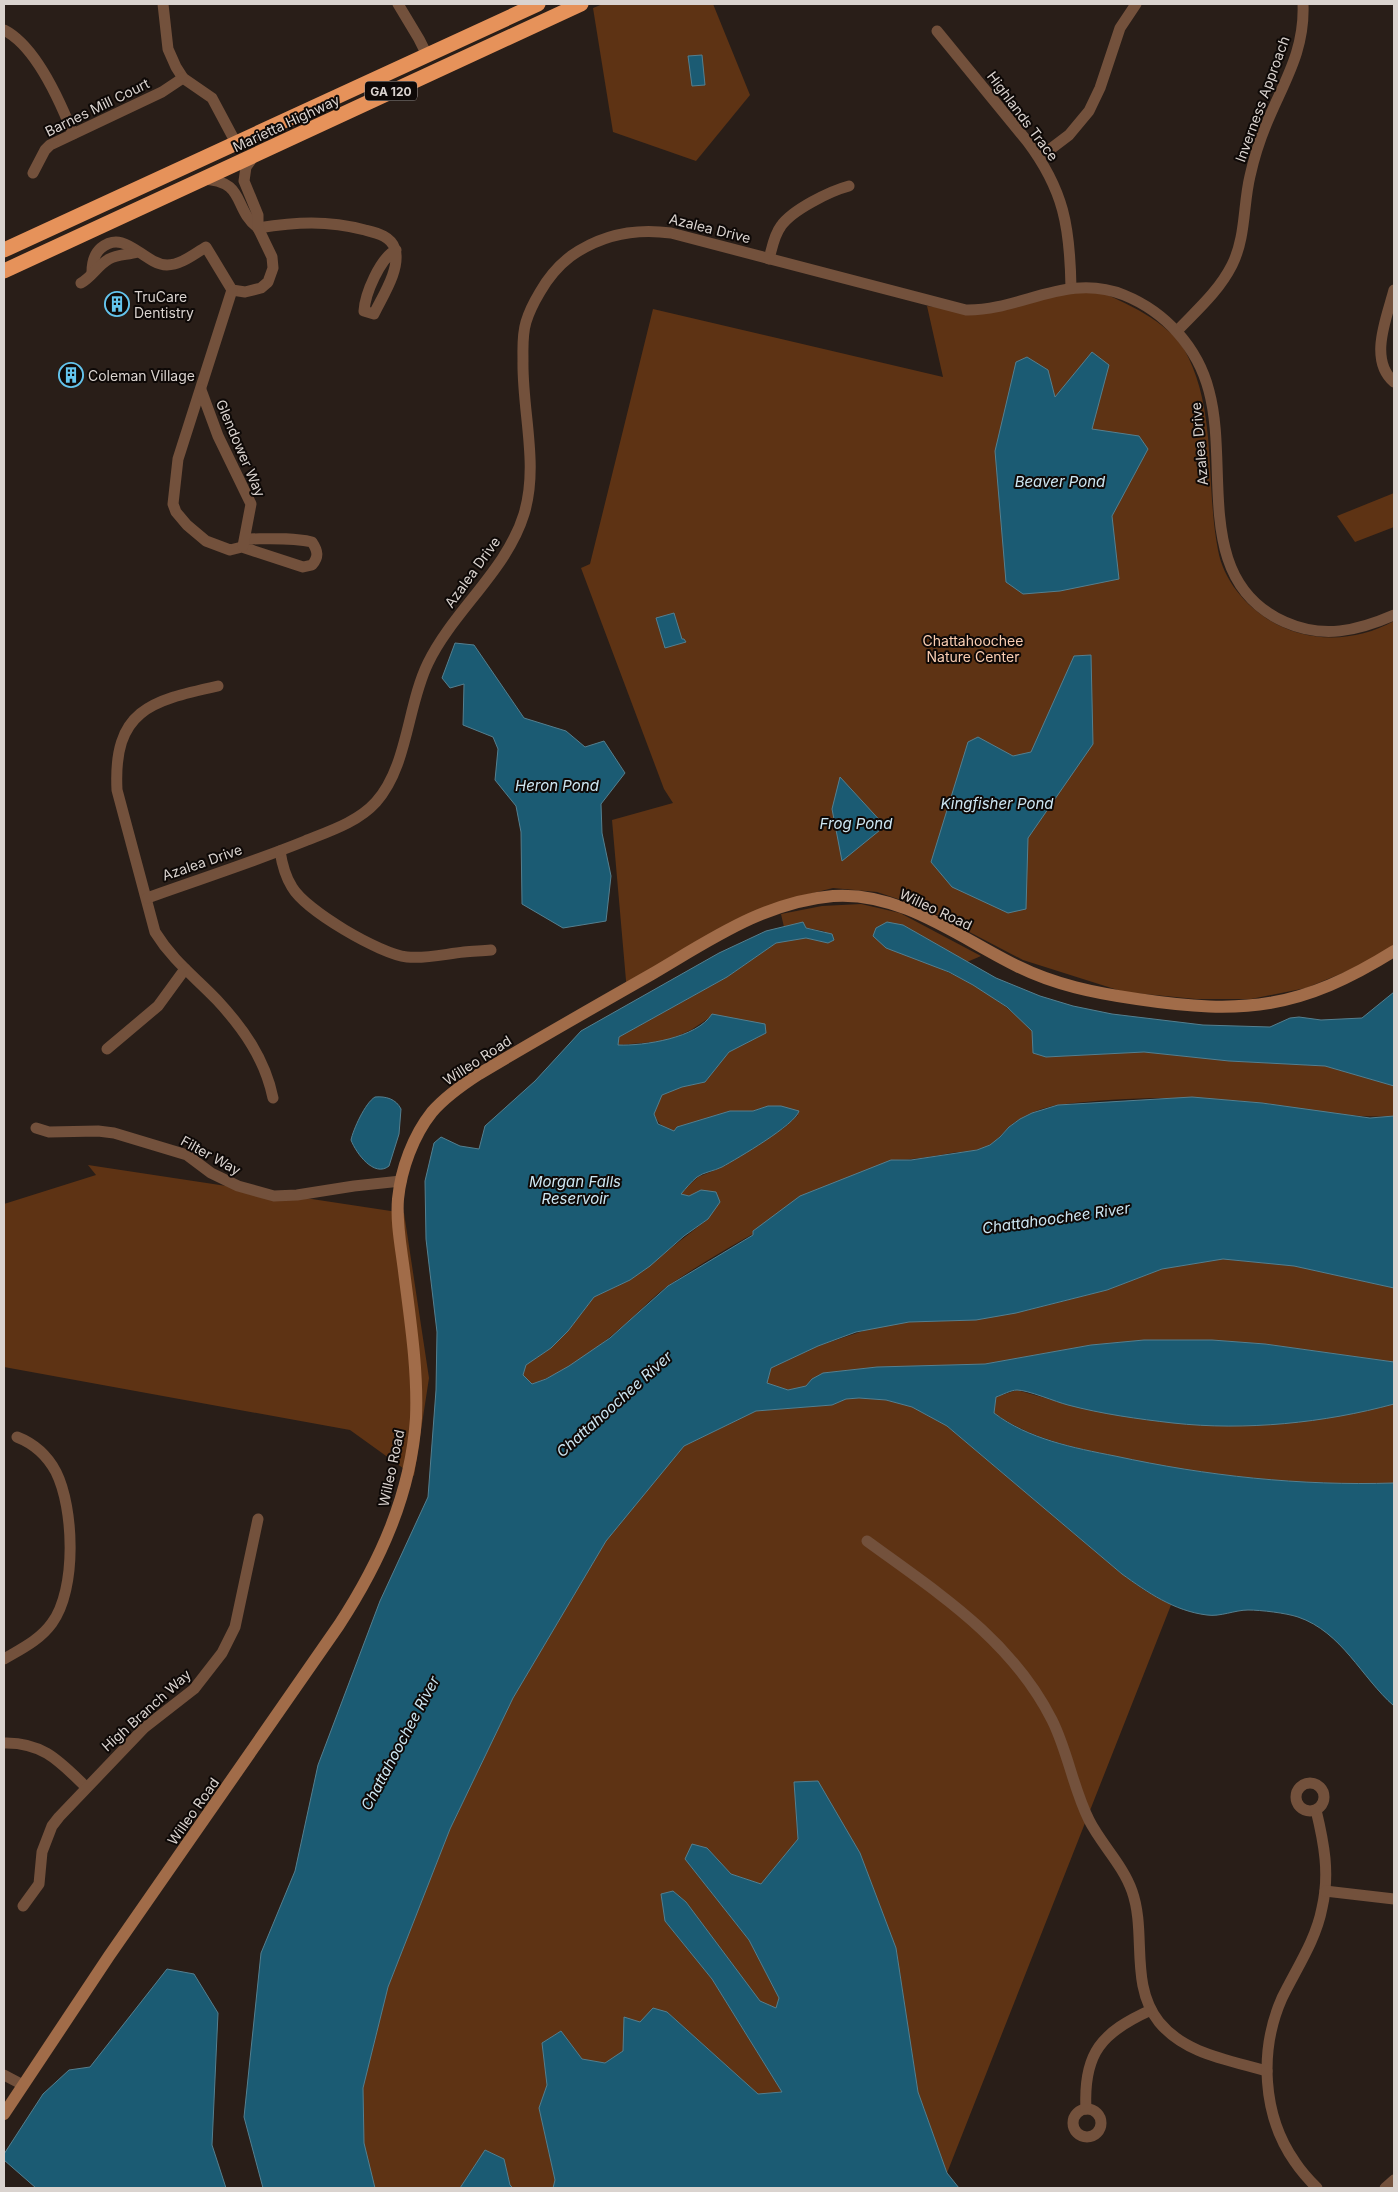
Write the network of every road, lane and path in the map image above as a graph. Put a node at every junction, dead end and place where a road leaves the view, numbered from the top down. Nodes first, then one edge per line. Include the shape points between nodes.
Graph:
1 (162, 4) edge
2 (398, 4) edge
3 (538, 4) edge
4 (581, 4) edge
5 (1136, 4) edge
6 (1303, 4) edge
7 (4, 30) edge
8 (937, 32) dead end
9 (427, 55) junction
10 (183, 78) junction
11 (72, 134) junction
12 (236, 143) junction
13 (255, 154) junction
14 (1040, 157) junction
15 (33, 173) dead end
16 (202, 179) junction
17 (849, 186) dead end
18 (258, 228) junction
19 (4, 250) edge
20 (396, 250) junction
21 (769, 259) junction
22 (4, 270) edge
23 (81, 283) dead end
24 (1071, 288) junction
25 (232, 290) junction
26 (1394, 290) edge
27 (1176, 331) junction
28 (1394, 382) edge
29 (201, 390) junction
30 (244, 543) junction
31 (1394, 615) edge
32 (218, 686) dead end
33 (280, 851) junction
34 (147, 898) junction
35 (491, 950) dead end
36 (1394, 951) edge
37 (185, 970) junction
38 (107, 1049) dead end
39 (273, 1098) dead end
40 (36, 1128) dead end
41 (401, 1182) junction
42 (17, 1437) dead end
43 (258, 1519) dead end
44 (867, 1541) dead end
45 (4, 1659) edge
46 (4, 1743) edge
47 (86, 1787) junction
48 (1316, 1810) dead end
49 (1326, 1891) junction
50 (1394, 1899) edge
51 (23, 1906) dead end
52 (1151, 2010) junction
53 (1267, 2071) junction
54 (4, 2075) edge
55 (23, 2085) junction
56 (1086, 2109) dead end
57 (4, 2114) edge
58 (1394, 2180) edge
59 (1316, 2188) edge
60 (1385, 2188) edge

1 - 10 street via 168,49
2 - 9 street
3 - 9 highway, Marietta Highway / GA 120
4 - 13 highway, Marietta Highway / GA 120
5 - 14 street via 1120,28 1100,88 1089,110 1069,135
6 - 27 street, Inverness Approach via 1299,50 1256,150 1233,262 1217,289
7 - 11 street via 21,42 45,75 59,99
8 - 14 street, Highlands Trace
9 - 12 highway, Marietta Highway / GA 120
10 - 11 street, Barnes Mill Court via 162,92
10 - 12 street via 212,98
11 - 15 street, Barnes Mill Court via 50,144
12 - 19 highway, Marietta Highway / GA 120
13 - 16 highway, Marietta Highway / GA 120
13 - 18 street via 246,167 244,178 258,215
14 - 24 street, Highlands Trace via 1056,187 1066,218
16 - 18 street via 233,189 249,221
16 - 22 highway, Marietta Highway / GA 120
17 - 21 street via 825,194 786,219 777,233
18 - 20 street via 314,222 343,225 382,234 392,241
18 - 25 street via 272,257 270,278 265,285 252,290
20 - 20 street via 393,275 374,314 368,314 364,311 366,296 384,260
21 - 24 street, Azalea Drive via 966,310 991,309
21 - 33 street, Azalea Drive via 671,233 635,231 608,236 584,247 563,262 546,281 532,305 523,335 530,473 529,495 517,532 429,660 416,694 400,757 391,781 376,802 346,824
23 - 25 street via 92,272 96,253 109,243 125,243 157,263 170,265 206,248
24 - 27 street, Azalea Drive via 1098,288 1125,296 1157,314
25 - 29 street
26 - 28 street via 1380,352 1386,373
27 - 31 street, Azalea Drive via 1197,360 1210,392 1222,538 1230,568 1240,584 1272,615 1294,626 1316,631 1360,629
29 - 30 street, Glendower Way via 218,436 251,504
29 - 30 street via 178,459 176,512 206,542 230,550
30 - 30 street via 288,538 308,541 312,542 317,555 312,565 303,567
32 - 34 street via 158,702 136,719 121,743 116,766 117,790
33 - 34 street, Azalea Drive
33 - 35 street via 292,888 303,902 382,949 421,958
34 - 37 street via 155,932
36 - 41 street, Willeo Road via 1354,975 1297,998 1255,1007 1203,1007 1109,995 1059,984 1017,966 929,919 875,899 844,896 796,903 751,917 463,1085 424,1123
37 - 38 street via 158,1006
37 - 39 street via 238,1024 255,1050
40 - 41 street, Filter Way via 49,1132 114,1133 171,1149 186,1155 211,1173 263,1195 297,1195
41 - 55 street, Willeo Road via 398,1211 413,1344 416,1419 405,1485 389,1533 372,1570 339,1625
42 - 45 street via 33,1444 56,1472 69,1518 71,1542 62,1604 52,1623 38,1639
43 - 47 street, High Branch Way via 235,1627 222,1653 194,1689 144,1728
44 - 52 street via 989,1634 1017,1664 1042,1701 1062,1742 1089,1819 1132,1890 1142,1984
46 - 47 street via 22,1744 47,1752
47 - 51 street, High Branch Way via 52,1826 42,1852 38,1884
48 - 49 street via 1326,1862
49 - 50 street
49 - 53 street via 1316,1929 1276,2015
52 - 53 street via 1166,2031 1187,2046
52 - 56 street via 1120,2025 1099,2046 1087,2074
53 - 59 street via 1270,2103 1279,2133 1294,2161
54 - 55 street
55 - 57 street, Willeo Road
58 - 60 street

